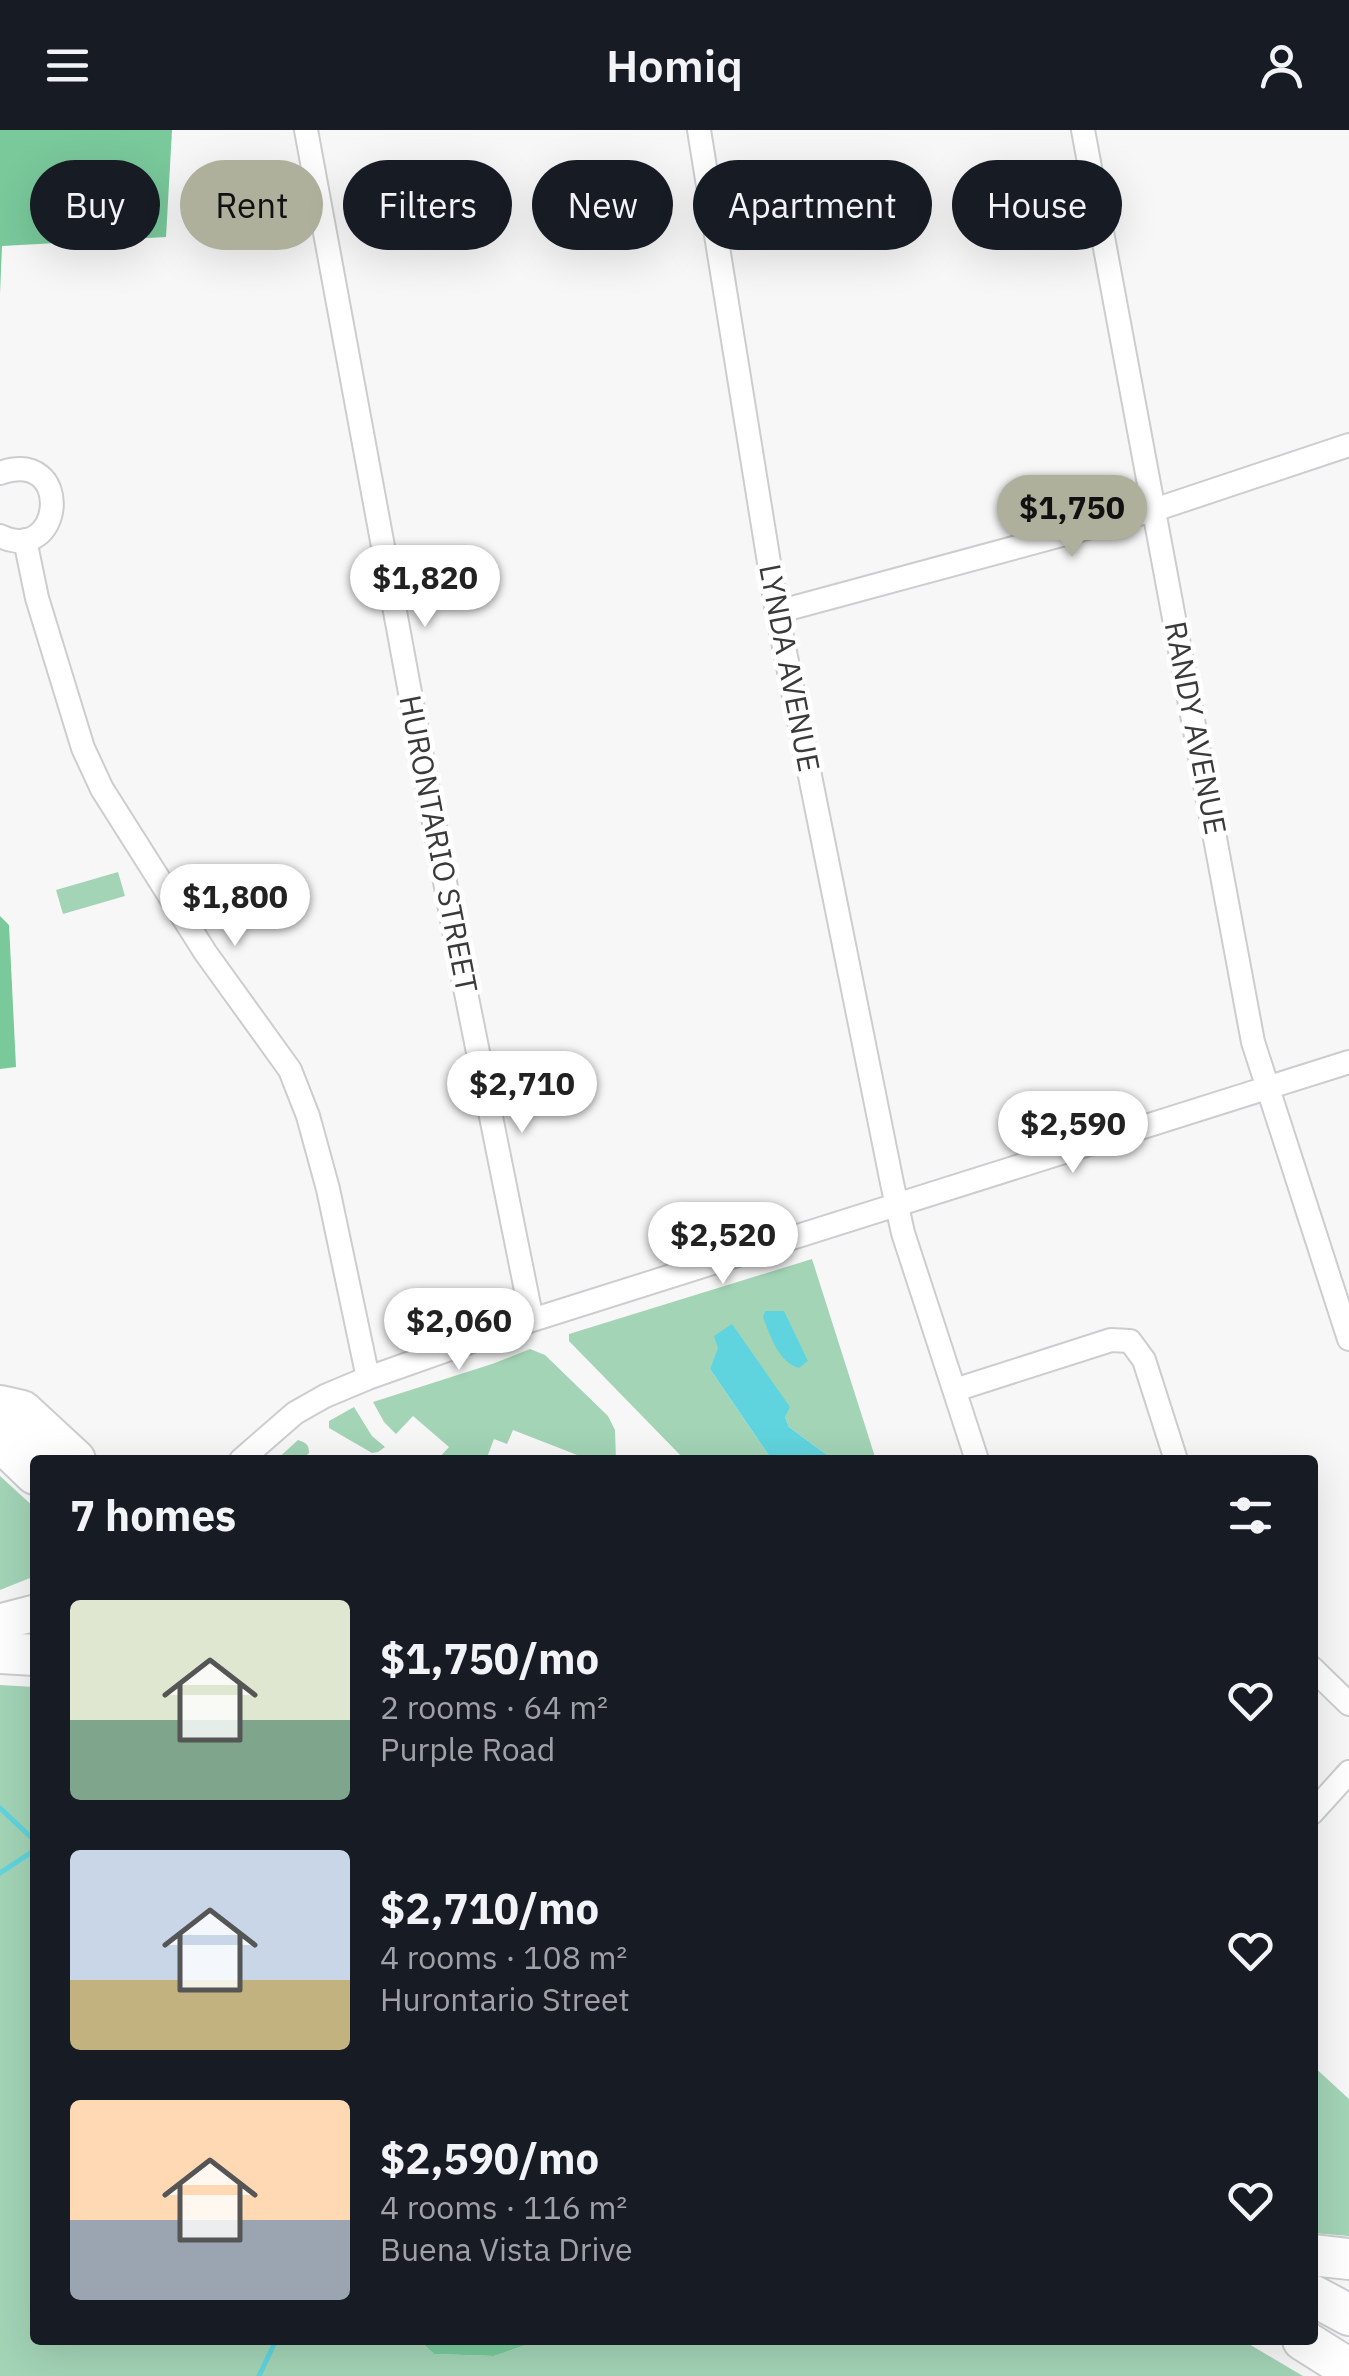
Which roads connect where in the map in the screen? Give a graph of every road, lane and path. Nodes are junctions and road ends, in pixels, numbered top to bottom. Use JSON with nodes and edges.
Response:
{"nodes":[{"id":1,"x":306,"y":130,"type":"edge"},
{"id":2,"x":699,"y":130,"type":"edge"},
{"id":3,"x":1083,"y":130,"type":"edge"},
{"id":4,"x":1349,"y":445,"type":"edge"},
{"id":5,"x":0,"y":472,"type":"edge"},
{"id":6,"x":1154,"y":510,"type":"junction"},
{"id":7,"x":0,"y":536,"type":"edge"},
{"id":8,"x":25,"y":540,"type":"junction"},
{"id":9,"x":777,"y":612,"type":"junction"},
{"id":10,"x":1349,"y":1062,"type":"edge"},
{"id":11,"x":1270,"y":1088,"type":"junction"},
{"id":12,"x":897,"y":1203,"type":"junction"},
{"id":13,"x":532,"y":1320,"type":"junction"},
{"id":14,"x":1349,"y":1339,"type":"edge"},
{"id":15,"x":368,"y":1378,"type":"junction"},
{"id":16,"x":954,"y":1390,"type":"junction"},
{"id":17,"x":0,"y":1406,"type":"edge"},
{"id":18,"x":0,"y":1440,"type":"edge"},
{"id":19,"x":70,"y":1455,"type":"edge"},
{"id":20,"x":248,"y":1455,"type":"edge"},
{"id":21,"x":975,"y":1455,"type":"edge"},
{"id":22,"x":1174,"y":1455,"type":"edge"},
{"id":23,"x":30,"y":1469,"type":"edge"},
{"id":24,"x":30,"y":1614,"type":"edge"},
{"id":25,"x":0,"y":1622,"type":"edge"},
{"id":26,"x":0,"y":1652,"type":"edge"},
{"id":27,"x":30,"y":1655,"type":"edge"},
{"id":28,"x":1318,"y":1674,"type":"edge"},
{"id":29,"x":1349,"y":1704,"type":"edge"},
{"id":30,"x":1349,"y":1772,"type":"edge"},
{"id":31,"x":1318,"y":1806,"type":"edge"},
{"id":32,"x":1318,"y":2256,"type":"edge"},
{"id":33,"x":1349,"y":2259,"type":"edge"},
{"id":34,"x":1318,"y":2298,"type":"edge"},
{"id":35,"x":1349,"y":2315,"type":"edge"},
{"id":36,"x":1310,"y":2345,"type":"edge"},
{"id":37,"x":1349,"y":2369,"type":"edge"}],
"edges":[{"from":1,"to":13,"type":"street","name":"HURONTARIO STREET"},
{"from":2,"to":9,"type":"street","name":"LYNDA AVENUE"},
{"from":3,"to":6,"type":"street","name":"RANDY AVENUE"},
{"from":4,"to":6,"type":"street"},
{"from":5,"to":8,"type":"street"},
{"from":6,"to":9,"type":"street"},
{"from":6,"to":11,"type":"street","name":"RANDY AVENUE"},
{"from":7,"to":8,"type":"street"},
{"from":8,"to":15,"type":"street"},
{"from":9,"to":12,"type":"street","name":"LYNDA AVENUE"},
{"from":10,"to":11,"type":"street"},
{"from":11,"to":12,"type":"street"},
{"from":11,"to":14,"type":"street","name":"RANDY AVENUE"},
{"from":12,"to":13,"type":"street"},
{"from":12,"to":16,"type":"street","name":"LYNDA AVENUE"},
{"from":13,"to":15,"type":"street"},
{"from":15,"to":20,"type":"street"},
{"from":16,"to":21,"type":"street","name":"LYNDA AVENUE"},
{"from":16,"to":22,"type":"street"},
{"from":17,"to":19,"type":"highway"},
{"from":18,"to":23,"type":"highway"},
{"from":24,"to":25,"type":"main road"},
{"from":26,"to":27,"type":"highway"},
{"from":28,"to":29,"type":"street"},
{"from":30,"to":31,"type":"street"},
{"from":32,"to":33,"type":"highway"},
{"from":34,"to":35,"type":"highway"},
{"from":36,"to":37,"type":"highway"}]}
